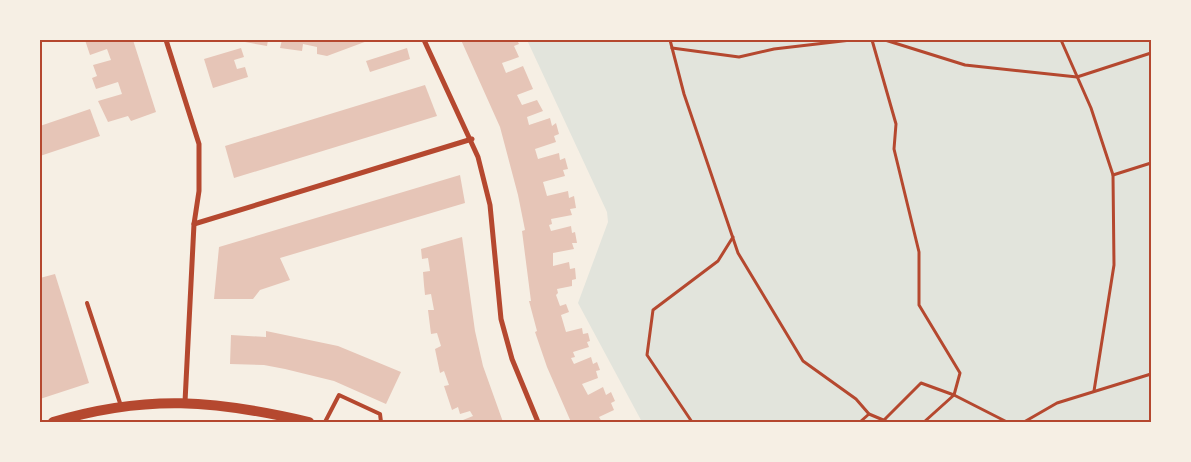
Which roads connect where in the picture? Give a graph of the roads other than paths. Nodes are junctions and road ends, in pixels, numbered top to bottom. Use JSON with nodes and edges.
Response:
{"nodes":[{"id":1,"x":166,"y":40,"type":"edge"},
{"id":2,"x":424,"y":40,"type":"edge"},
{"id":3,"x":472,"y":139,"type":"junction"},
{"id":4,"x":194,"y":224,"type":"junction"},
{"id":5,"x":87,"y":303,"type":"dead end"},
{"id":6,"x":185,"y":402,"type":"junction"},
{"id":7,"x":121,"y":406,"type":"junction"},
{"id":8,"x":53,"y":422,"type":"edge"},
{"id":9,"x":308,"y":422,"type":"edge"},
{"id":10,"x":325,"y":422,"type":"edge"},
{"id":11,"x":380,"y":422,"type":"edge"},
{"id":12,"x":538,"y":422,"type":"edge"}],
"edges":[{"from":1,"to":4,"type":"street"},
{"from":2,"to":3,"type":"street"},
{"from":3,"to":4,"type":"street"},
{"from":3,"to":12,"type":"street"},
{"from":4,"to":6,"type":"street"},
{"from":5,"to":7,"type":"lane"},
{"from":6,"to":7,"type":"main road"},
{"from":6,"to":9,"type":"main road"},
{"from":7,"to":8,"type":"main road"},
{"from":10,"to":11,"type":"lane"}]}
